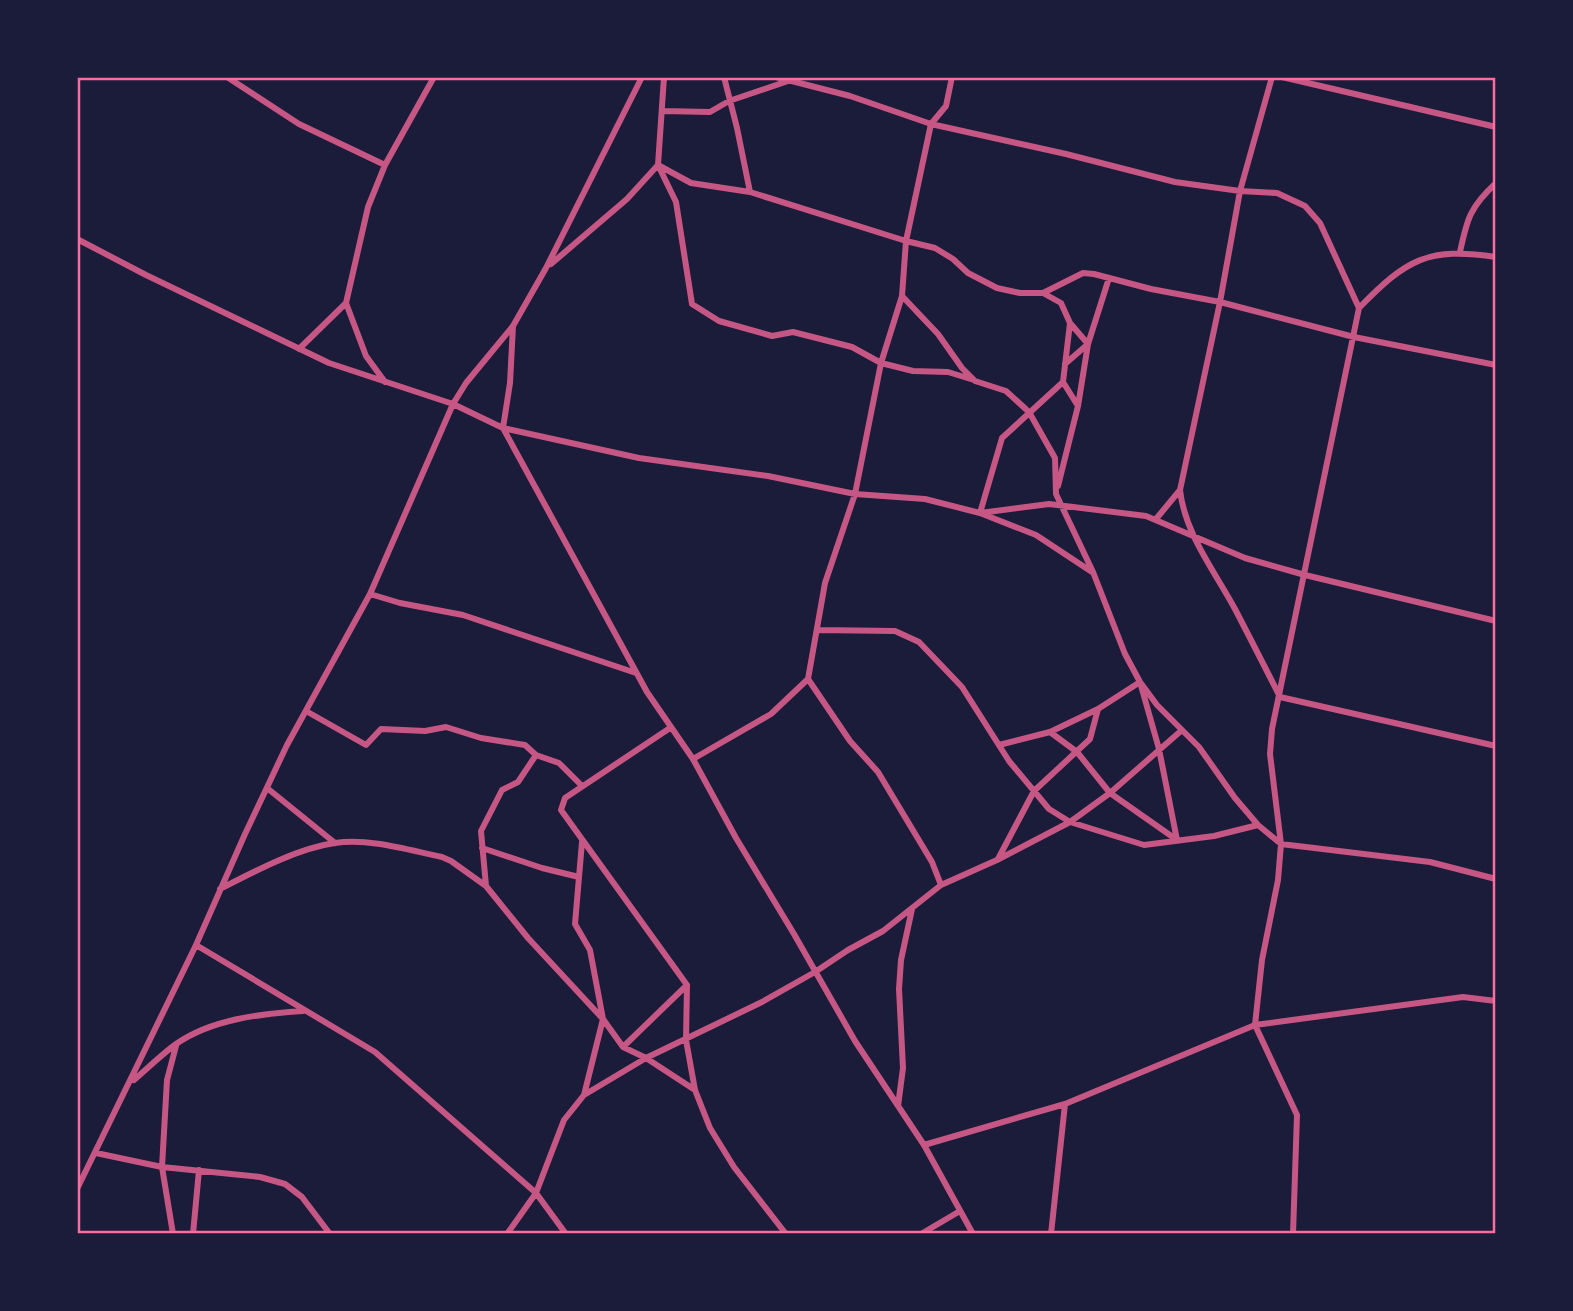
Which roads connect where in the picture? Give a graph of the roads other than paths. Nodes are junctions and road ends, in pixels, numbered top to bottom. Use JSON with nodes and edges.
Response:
{"nodes":[{"id":1,"x":227,"y":77,"type":"edge"},
{"id":2,"x":434,"y":77,"type":"edge"},
{"id":3,"x":642,"y":77,"type":"edge"},
{"id":4,"x":664,"y":77,"type":"edge"},
{"id":5,"x":724,"y":77,"type":"edge"},
{"id":6,"x":776,"y":77,"type":"edge"},
{"id":7,"x":952,"y":77,"type":"edge"},
{"id":8,"x":1272,"y":77,"type":"edge"},
{"id":9,"x":1282,"y":77,"type":"edge"},
{"id":10,"x":792,"y":80,"type":"junction"},
{"id":11,"x":729,"y":101,"type":"junction"},
{"id":12,"x":663,"y":111,"type":"junction"},
{"id":13,"x":932,"y":124,"type":"junction"},
{"id":14,"x":1496,"y":127,"type":"edge"},
{"id":15,"x":385,"y":164,"type":"junction"},
{"id":16,"x":658,"y":165,"type":"junction"},
{"id":17,"x":1496,"y":183,"type":"edge"},
{"id":18,"x":1240,"y":191,"type":"junction"},
{"id":19,"x":750,"y":192,"type":"junction"},
{"id":20,"x":77,"y":239,"type":"edge"},
{"id":21,"x":906,"y":241,"type":"junction"},
{"id":22,"x":1460,"y":252,"type":"junction"},
{"id":23,"x":1496,"y":257,"type":"edge"},
{"id":24,"x":547,"y":268,"type":"junction"},
{"id":25,"x":1109,"y":278,"type":"junction"},
{"id":26,"x":1043,"y":293,"type":"junction"},
{"id":27,"x":902,"y":296,"type":"junction"},
{"id":28,"x":1220,"y":302,"type":"junction"},
{"id":29,"x":346,"y":303,"type":"junction"},
{"id":30,"x":1359,"y":308,"type":"junction"},
{"id":31,"x":1070,"y":323,"type":"junction"},
{"id":32,"x":513,"y":326,"type":"junction"},
{"id":33,"x":1353,"y":337,"type":"junction"},
{"id":34,"x":1088,"y":344,"type":"junction"},
{"id":35,"x":299,"y":349,"type":"junction"},
{"id":36,"x":881,"y":363,"type":"junction"},
{"id":37,"x":1063,"y":365,"type":"junction"},
{"id":38,"x":1496,"y":365,"type":"edge"},
{"id":39,"x":975,"y":381,"type":"junction"},
{"id":40,"x":1062,"y":382,"type":"junction"},
{"id":41,"x":386,"y":383,"type":"junction"},
{"id":42,"x":453,"y":404,"type":"junction"},
{"id":43,"x":1078,"y":406,"type":"junction"},
{"id":44,"x":1029,"y":412,"type":"junction"},
{"id":45,"x":503,"y":428,"type":"junction"},
{"id":46,"x":1180,"y":490,"type":"junction"},
{"id":47,"x":855,"y":494,"type":"junction"},
{"id":48,"x":1056,"y":494,"type":"junction"},
{"id":49,"x":1062,"y":505,"type":"junction"},
{"id":50,"x":980,"y":513,"type":"junction"},
{"id":51,"x":1156,"y":519,"type":"junction"},
{"id":52,"x":1193,"y":537,"type":"junction"},
{"id":53,"x":1093,"y":572,"type":"junction"},
{"id":54,"x":1305,"y":575,"type":"junction"},
{"id":55,"x":370,"y":594,"type":"junction"},
{"id":56,"x":1496,"y":621,"type":"edge"},
{"id":57,"x":817,"y":629,"type":"junction"},
{"id":58,"x":636,"y":673,"type":"junction"},
{"id":59,"x":808,"y":679,"type":"junction"},
{"id":60,"x":1140,"y":682,"type":"junction"},
{"id":61,"x":1280,"y":696,"type":"junction"},
{"id":62,"x":1098,"y":709,"type":"junction"},
{"id":63,"x":306,"y":710,"type":"junction"},
{"id":64,"x":670,"y":728,"type":"junction"},
{"id":65,"x":1182,"y":730,"type":"junction"},
{"id":66,"x":1050,"y":732,"type":"junction"},
{"id":67,"x":999,"y":745,"type":"junction"},
{"id":68,"x":1496,"y":746,"type":"edge"},
{"id":69,"x":1158,"y":750,"type":"junction"},
{"id":70,"x":1077,"y":752,"type":"junction"},
{"id":71,"x":536,"y":755,"type":"junction"},
{"id":72,"x":693,"y":759,"type":"junction"},
{"id":73,"x":582,"y":786,"type":"junction"},
{"id":74,"x":267,"y":788,"type":"junction"},
{"id":75,"x":1034,"y":791,"type":"junction"},
{"id":76,"x":1110,"y":793,"type":"junction"},
{"id":77,"x":1070,"y":822,"type":"junction"},
{"id":78,"x":1258,"y":825,"type":"junction"},
{"id":79,"x":1177,"y":840,"type":"junction"},
{"id":80,"x":582,"y":842,"type":"junction"},
{"id":81,"x":335,"y":843,"type":"junction"},
{"id":82,"x":1281,"y":844,"type":"junction"},
{"id":83,"x":482,"y":848,"type":"junction"},
{"id":84,"x":997,"y":860,"type":"junction"},
{"id":85,"x":579,"y":877,"type":"junction"},
{"id":86,"x":1496,"y":879,"type":"edge"},
{"id":87,"x":941,"y":885,"type":"junction"},
{"id":88,"x":486,"y":886,"type":"junction"},
{"id":89,"x":220,"y":890,"type":"junction"},
{"id":90,"x":913,"y":907,"type":"junction"},
{"id":91,"x":196,"y":945,"type":"junction"},
{"id":92,"x":815,"y":972,"type":"junction"},
{"id":93,"x":687,"y":985,"type":"junction"},
{"id":94,"x":1496,"y":1001,"type":"edge"},
{"id":95,"x":303,"y":1011,"type":"junction"},
{"id":96,"x":603,"y":1019,"type":"junction"},
{"id":97,"x":1255,"y":1025,"type":"junction"},
{"id":98,"x":686,"y":1041,"type":"junction"},
{"id":99,"x":177,"y":1044,"type":"junction"},
{"id":100,"x":623,"y":1047,"type":"junction"},
{"id":101,"x":646,"y":1058,"type":"junction"},
{"id":102,"x":130,"y":1083,"type":"junction"},
{"id":103,"x":695,"y":1090,"type":"junction"},
{"id":104,"x":584,"y":1095,"type":"junction"},
{"id":105,"x":1065,"y":1104,"type":"junction"},
{"id":106,"x":898,"y":1106,"type":"junction"},
{"id":107,"x":924,"y":1145,"type":"junction"},
{"id":108,"x":96,"y":1153,"type":"junction"},
{"id":109,"x":162,"y":1167,"type":"junction"},
{"id":110,"x":199,"y":1170,"type":"junction"},
{"id":111,"x":77,"y":1189,"type":"edge"},
{"id":112,"x":536,"y":1193,"type":"junction"},
{"id":113,"x":960,"y":1211,"type":"junction"},
{"id":114,"x":173,"y":1234,"type":"edge"},
{"id":115,"x":193,"y":1234,"type":"edge"},
{"id":116,"x":330,"y":1234,"type":"edge"},
{"id":117,"x":507,"y":1234,"type":"edge"},
{"id":118,"x":566,"y":1234,"type":"edge"},
{"id":119,"x":786,"y":1234,"type":"edge"},
{"id":120,"x":921,"y":1234,"type":"edge"},
{"id":121,"x":973,"y":1234,"type":"edge"},
{"id":122,"x":1051,"y":1234,"type":"edge"},
{"id":123,"x":1293,"y":1234,"type":"edge"}],
"edges":[{"from":1,"to":15,"type":"street"},
{"from":2,"to":15,"type":"street"},
{"from":3,"to":24,"type":"street"},
{"from":4,"to":12,"type":"street"},
{"from":5,"to":11,"type":"street"},
{"from":6,"to":10,"type":"street"},
{"from":7,"to":13,"type":"street"},
{"from":8,"to":18,"type":"street"},
{"from":9,"to":14,"type":"street"},
{"from":10,"to":11,"type":"street"},
{"from":10,"to":13,"type":"street"},
{"from":11,"to":12,"type":"street"},
{"from":11,"to":19,"type":"street"},
{"from":12,"to":16,"type":"street"},
{"from":13,"to":18,"type":"street"},
{"from":13,"to":21,"type":"street"},
{"from":15,"to":29,"type":"street"},
{"from":16,"to":19,"type":"street"},
{"from":16,"to":24,"type":"street"},
{"from":16,"to":36,"type":"street"},
{"from":17,"to":22,"type":"street"},
{"from":18,"to":28,"type":"street"},
{"from":18,"to":30,"type":"street"},
{"from":19,"to":21,"type":"street"},
{"from":20,"to":35,"type":"street"},
{"from":21,"to":26,"type":"street"},
{"from":21,"to":27,"type":"street"},
{"from":22,"to":23,"type":"street"},
{"from":22,"to":30,"type":"street"},
{"from":24,"to":32,"type":"street"},
{"from":25,"to":26,"type":"street"},
{"from":25,"to":28,"type":"street"},
{"from":25,"to":34,"type":"street"},
{"from":26,"to":31,"type":"street"},
{"from":27,"to":36,"type":"street"},
{"from":27,"to":39,"type":"street"},
{"from":28,"to":33,"type":"street"},
{"from":28,"to":46,"type":"street"},
{"from":29,"to":35,"type":"street"},
{"from":29,"to":41,"type":"street"},
{"from":30,"to":33,"type":"street"},
{"from":31,"to":34,"type":"street"},
{"from":31,"to":37,"type":"street"},
{"from":32,"to":42,"type":"street"},
{"from":32,"to":45,"type":"street"},
{"from":33,"to":38,"type":"street"},
{"from":33,"to":54,"type":"street"},
{"from":34,"to":37,"type":"street"},
{"from":34,"to":43,"type":"street"},
{"from":35,"to":41,"type":"street"},
{"from":36,"to":39,"type":"street"},
{"from":36,"to":47,"type":"street"},
{"from":37,"to":40,"type":"street"},
{"from":39,"to":44,"type":"street"},
{"from":40,"to":43,"type":"street"},
{"from":40,"to":44,"type":"street"},
{"from":41,"to":42,"type":"street"},
{"from":42,"to":45,"type":"street"},
{"from":42,"to":55,"type":"street"},
{"from":43,"to":48,"type":"street"},
{"from":44,"to":48,"type":"street"},
{"from":44,"to":50,"type":"street"},
{"from":45,"to":47,"type":"street"},
{"from":45,"to":58,"type":"street"},
{"from":46,"to":51,"type":"street"},
{"from":46,"to":52,"type":"street"},
{"from":47,"to":50,"type":"street"},
{"from":47,"to":57,"type":"street"},
{"from":48,"to":49,"type":"street"},
{"from":49,"to":50,"type":"street"},
{"from":49,"to":51,"type":"street"},
{"from":49,"to":53,"type":"street"},
{"from":50,"to":53,"type":"street"},
{"from":51,"to":52,"type":"street"},
{"from":52,"to":54,"type":"street"},
{"from":52,"to":61,"type":"street"},
{"from":53,"to":60,"type":"street"},
{"from":54,"to":56,"type":"street"},
{"from":54,"to":61,"type":"street"},
{"from":55,"to":58,"type":"street"},
{"from":55,"to":63,"type":"street"},
{"from":57,"to":59,"type":"street"},
{"from":57,"to":67,"type":"street"},
{"from":58,"to":64,"type":"street"},
{"from":59,"to":72,"type":"street"},
{"from":59,"to":87,"type":"street"},
{"from":60,"to":62,"type":"street"},
{"from":60,"to":65,"type":"street"},
{"from":60,"to":69,"type":"street"},
{"from":61,"to":68,"type":"street"},
{"from":61,"to":82,"type":"street"},
{"from":62,"to":66,"type":"street"},
{"from":62,"to":70,"type":"street"},
{"from":63,"to":71,"type":"street"},
{"from":63,"to":74,"type":"street"},
{"from":64,"to":72,"type":"street"},
{"from":64,"to":73,"type":"street"},
{"from":65,"to":69,"type":"street"},
{"from":65,"to":78,"type":"street"},
{"from":66,"to":67,"type":"street"},
{"from":66,"to":70,"type":"street"},
{"from":67,"to":75,"type":"street"},
{"from":69,"to":76,"type":"street"},
{"from":69,"to":79,"type":"street"},
{"from":70,"to":75,"type":"street"},
{"from":70,"to":76,"type":"street"},
{"from":71,"to":73,"type":"street"},
{"from":71,"to":83,"type":"street"},
{"from":72,"to":92,"type":"street"},
{"from":73,"to":80,"type":"street"},
{"from":74,"to":81,"type":"street"},
{"from":74,"to":89,"type":"street"},
{"from":75,"to":77,"type":"street"},
{"from":75,"to":84,"type":"street"},
{"from":76,"to":77,"type":"street"},
{"from":76,"to":79,"type":"street"},
{"from":77,"to":79,"type":"street"},
{"from":77,"to":84,"type":"street"},
{"from":78,"to":79,"type":"street"},
{"from":78,"to":82,"type":"street"},
{"from":80,"to":85,"type":"street"},
{"from":80,"to":93,"type":"street"},
{"from":81,"to":88,"type":"street"},
{"from":81,"to":89,"type":"street"},
{"from":82,"to":86,"type":"street"},
{"from":82,"to":97,"type":"street"},
{"from":83,"to":85,"type":"street"},
{"from":83,"to":88,"type":"street"},
{"from":84,"to":87,"type":"street"},
{"from":85,"to":96,"type":"street"},
{"from":87,"to":90,"type":"street"},
{"from":88,"to":96,"type":"street"},
{"from":89,"to":91,"type":"street"},
{"from":90,"to":92,"type":"street"},
{"from":90,"to":106,"type":"street"},
{"from":91,"to":95,"type":"street"},
{"from":91,"to":102,"type":"street"},
{"from":92,"to":98,"type":"street"},
{"from":92,"to":106,"type":"street"},
{"from":93,"to":98,"type":"street"},
{"from":93,"to":100,"type":"street"},
{"from":94,"to":97,"type":"street"},
{"from":95,"to":99,"type":"street"},
{"from":95,"to":112,"type":"street"},
{"from":96,"to":100,"type":"street"},
{"from":96,"to":104,"type":"street"},
{"from":97,"to":105,"type":"street"},
{"from":97,"to":123,"type":"street"},
{"from":98,"to":101,"type":"street"},
{"from":98,"to":103,"type":"street"},
{"from":99,"to":102,"type":"street"},
{"from":99,"to":109,"type":"street"},
{"from":100,"to":101,"type":"street"},
{"from":101,"to":103,"type":"street"},
{"from":101,"to":104,"type":"street"},
{"from":102,"to":108,"type":"street"},
{"from":103,"to":119,"type":"street"},
{"from":104,"to":112,"type":"street"},
{"from":105,"to":107,"type":"street"},
{"from":105,"to":122,"type":"street"},
{"from":106,"to":107,"type":"street"},
{"from":107,"to":113,"type":"street"},
{"from":108,"to":109,"type":"street"},
{"from":108,"to":111,"type":"street"},
{"from":109,"to":110,"type":"street"},
{"from":109,"to":114,"type":"street"},
{"from":110,"to":115,"type":"street"},
{"from":110,"to":116,"type":"street"},
{"from":112,"to":117,"type":"street"},
{"from":112,"to":118,"type":"street"},
{"from":113,"to":120,"type":"street"},
{"from":113,"to":121,"type":"street"}]}
